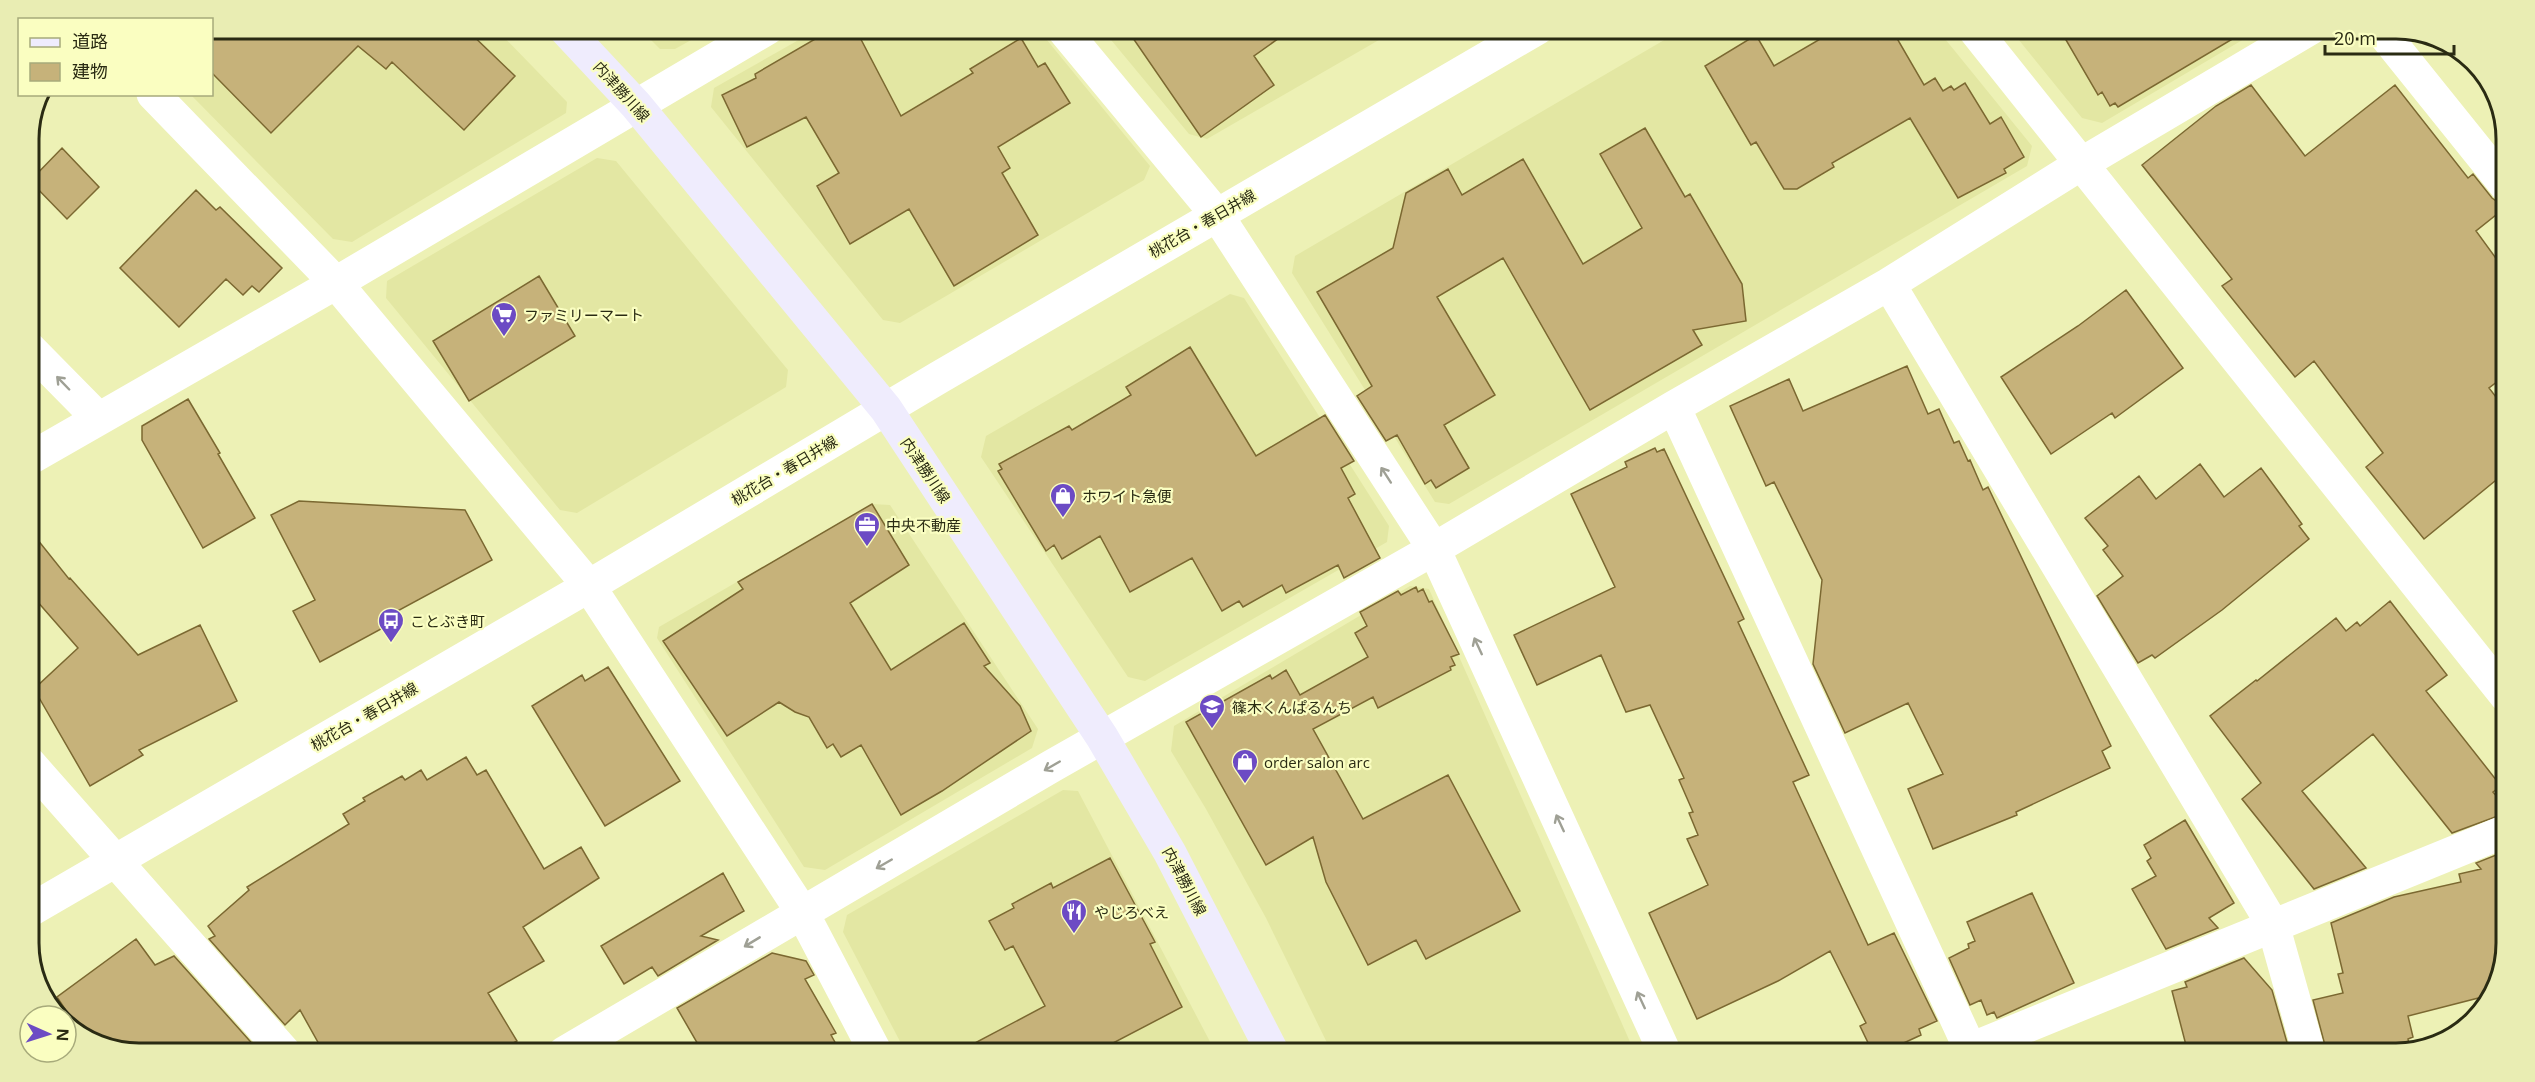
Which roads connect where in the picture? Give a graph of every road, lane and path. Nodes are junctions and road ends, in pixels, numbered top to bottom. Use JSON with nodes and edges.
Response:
{"nodes":[{"id":1,"x":574,"y":39,"type":"edge"},
{"id":2,"x":749,"y":39,"type":"edge"},
{"id":3,"x":1071,"y":39,"type":"edge"},
{"id":4,"x":1519,"y":39,"type":"edge"},
{"id":5,"x":1982,"y":39,"type":"edge"},
{"id":6,"x":2292,"y":39,"type":"edge"},
{"id":7,"x":2388,"y":39,"type":"edge"},
{"id":8,"x":155,"y":96,"type":"edge"},
{"id":9,"x":636,"y":105,"type":"junction"},
{"id":10,"x":2081,"y":164,"type":"junction"},
{"id":11,"x":2496,"y":174,"type":"edge"},
{"id":12,"x":1216,"y":215,"type":"junction"},
{"id":13,"x":336,"y":283,"type":"junction"},
{"id":14,"x":1889,"y":284,"type":"junction"},
{"id":15,"x":39,"y":358,"type":"edge"},
{"id":16,"x":1674,"y":407,"type":"junction"},
{"id":17,"x":886,"y":409,"type":"junction"},
{"id":18,"x":98,"y":418,"type":"junction"},
{"id":19,"x":39,"y":453,"type":"edge"},
{"id":20,"x":1434,"y":549,"type":"junction"},
{"id":21,"x":589,"y":586,"type":"junction"},
{"id":22,"x":2496,"y":683,"type":"edge"},
{"id":23,"x":1102,"y":737,"type":"junction"},
{"id":24,"x":39,"y":774,"type":"edge"},
{"id":25,"x":2496,"y":835,"type":"edge"},
{"id":26,"x":115,"y":859,"type":"junction"},
{"id":27,"x":39,"y":905,"type":"edge"},
{"id":28,"x":802,"y":912,"type":"junction"},
{"id":29,"x":2273,"y":925,"type":"junction"},
{"id":30,"x":276,"y":1043,"type":"edge"},
{"id":31,"x":581,"y":1043,"type":"edge"},
{"id":32,"x":871,"y":1043,"type":"edge"},
{"id":33,"x":1268,"y":1043,"type":"edge"},
{"id":34,"x":1660,"y":1043,"type":"edge"},
{"id":35,"x":1964,"y":1043,"type":"edge"},
{"id":36,"x":1990,"y":1043,"type":"edge"},
{"id":37,"x":2306,"y":1043,"type":"edge"}],
"edges":[{"from":1,"to":9,"type":"main road","name":"内津勝川線"},
{"from":2,"to":9,"type":"street"},
{"from":3,"to":12,"type":"street"},
{"from":4,"to":12,"type":"street","name":"桃花台・春日井線"},
{"from":5,"to":10,"type":"street"},
{"from":6,"to":10,"type":"street"},
{"from":7,"to":11,"type":"street"},
{"from":8,"to":13,"type":"street"},
{"from":9,"to":13,"type":"street"},
{"from":9,"to":17,"type":"main road","name":"内津勝川線"},
{"from":10,"to":14,"type":"street"},
{"from":10,"to":22,"type":"street"},
{"from":12,"to":17,"type":"street","name":"桃花台・春日井線"},
{"from":20,"to":12,"type":"street","one_way":true},
{"from":13,"to":18,"type":"street"},
{"from":13,"to":21,"type":"street"},
{"from":14,"to":16,"type":"street"},
{"from":14,"to":29,"type":"street"},
{"from":18,"to":15,"type":"street","one_way":true},
{"from":16,"to":20,"type":"street"},
{"from":16,"to":35,"type":"street"},
{"from":17,"to":21,"type":"street","name":"桃花台・春日井線"},
{"from":17,"to":23,"type":"main road","name":"内津勝川線"},
{"from":18,"to":19,"type":"street"},
{"from":20,"to":23,"type":"street"},
{"from":34,"to":20,"type":"street","one_way":true},
{"from":21,"to":26,"type":"street","name":"桃花台・春日井線"},
{"from":21,"to":28,"type":"street"},
{"from":23,"to":28,"type":"street","one_way":true},
{"from":23,"to":33,"type":"main road","name":"内津勝川線"},
{"from":24,"to":26,"type":"street"},
{"from":25,"to":29,"type":"street"},
{"from":26,"to":27,"type":"street","name":"桃花台・春日井線"},
{"from":26,"to":30,"type":"street"},
{"from":28,"to":31,"type":"street","one_way":true},
{"from":28,"to":32,"type":"street"},
{"from":29,"to":36,"type":"street"},
{"from":29,"to":37,"type":"street"}]}
